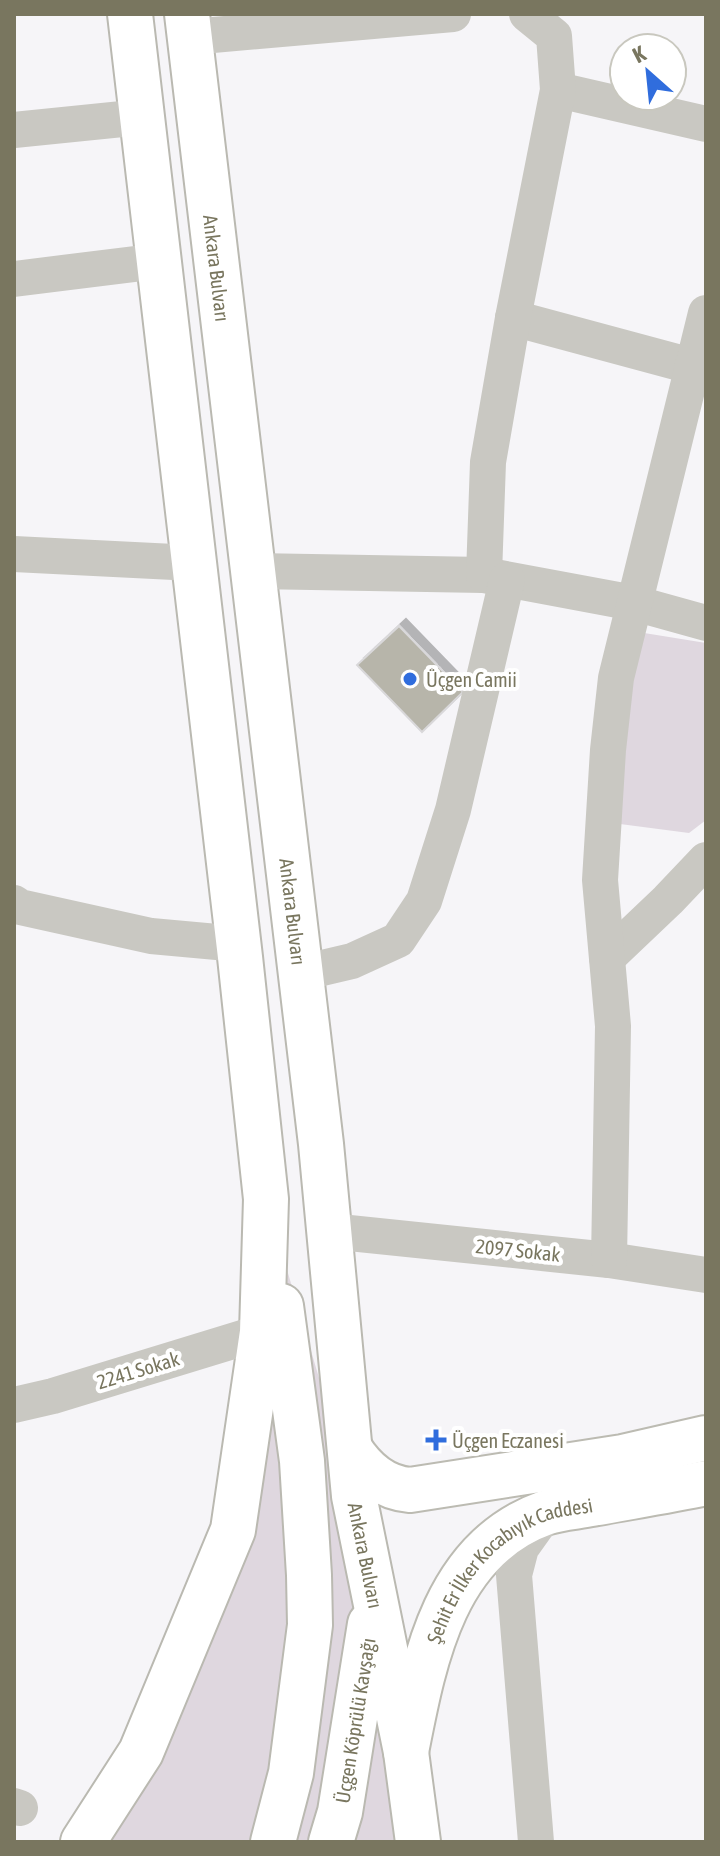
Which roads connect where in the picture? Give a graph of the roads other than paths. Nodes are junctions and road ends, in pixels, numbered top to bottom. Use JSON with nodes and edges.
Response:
{"nodes":[{"id":1,"x":130,"y":14,"type":"edge"},
{"id":2,"x":453,"y":14,"type":"edge"},
{"id":3,"x":527,"y":14,"type":"edge"},
{"id":4,"x":188,"y":26,"type":"edge"},
{"id":5,"x":558,"y":90,"type":"junction"},
{"id":6,"x":142,"y":117,"type":"junction"},
{"id":7,"x":706,"y":124,"type":"edge"},
{"id":8,"x":14,"y":130,"type":"edge"},
{"id":9,"x":159,"y":261,"type":"junction"},
{"id":10,"x":14,"y":279,"type":"edge"},
{"id":11,"x":706,"y":313,"type":"edge"},
{"id":12,"x":513,"y":318,"type":"junction"},
{"id":13,"x":699,"y":368,"type":"edge"},
{"id":14,"x":14,"y":554,"type":"edge"},
{"id":15,"x":194,"y":563,"type":"junction"},
{"id":16,"x":253,"y":571,"type":"junction"},
{"id":17,"x":496,"y":578,"type":"junction"},
{"id":18,"x":634,"y":603,"type":"junction"},
{"id":19,"x":706,"y":623,"type":"edge"},
{"id":20,"x":706,"y":860,"type":"edge"},
{"id":21,"x":16,"y":915,"type":"edge"},
{"id":22,"x":239,"y":944,"type":"junction"},
{"id":23,"x":607,"y":958,"type":"junction"},
{"id":24,"x":301,"y":973,"type":"junction"},
{"id":25,"x":266,"y":1199,"type":"junction"},
{"id":26,"x":330,"y":1231,"type":"junction"},
{"id":27,"x":609,"y":1260,"type":"junction"},
{"id":28,"x":706,"y":1275,"type":"edge"},
{"id":29,"x":262,"y":1332,"type":"junction"},
{"id":30,"x":14,"y":1405,"type":"edge"},
{"id":31,"x":706,"y":1438,"type":"edge"},
{"id":32,"x":350,"y":1449,"type":"junction"},
{"id":33,"x":706,"y":1483,"type":"edge"},
{"id":34,"x":546,"y":1513,"type":"junction"},
{"id":35,"x":375,"y":1598,"type":"junction"},
{"id":36,"x":406,"y":1752,"type":"junction"},
{"id":37,"x":415,"y":1825,"type":"edge"},
{"id":38,"x":83,"y":1842,"type":"edge"},
{"id":39,"x":273,"y":1842,"type":"edge"},
{"id":40,"x":331,"y":1842,"type":"edge"},
{"id":41,"x":536,"y":1842,"type":"edge"}],
"edges":[{"from":1,"to":6,"type":"main road"},
{"from":2,"to":4,"type":"street"},
{"from":3,"to":5,"type":"street"},
{"from":4,"to":16,"type":"main road","name":"Ankara Bulvarı"},
{"from":5,"to":7,"type":"street"},
{"from":5,"to":12,"type":"street"},
{"from":6,"to":8,"type":"street"},
{"from":6,"to":9,"type":"main road"},
{"from":9,"to":10,"type":"street"},
{"from":9,"to":15,"type":"main road"},
{"from":11,"to":13,"type":"street"},
{"from":12,"to":13,"type":"street"},
{"from":12,"to":17,"type":"street"},
{"from":13,"to":18,"type":"street"},
{"from":14,"to":15,"type":"street"},
{"from":15,"to":22,"type":"main road"},
{"from":16,"to":17,"type":"street"},
{"from":16,"to":24,"type":"main road","name":"Ankara Bulvarı"},
{"from":17,"to":18,"type":"street"},
{"from":17,"to":24,"type":"street"},
{"from":18,"to":19,"type":"street"},
{"from":18,"to":23,"type":"street"},
{"from":20,"to":23,"type":"street"},
{"from":21,"to":22,"type":"street"},
{"from":22,"to":25,"type":"main road"},
{"from":23,"to":27,"type":"street"},
{"from":24,"to":26,"type":"main road","name":"Ankara Bulvarı"},
{"from":25,"to":29,"type":"main road"},
{"from":25,"to":39,"type":"main road"},
{"from":26,"to":27,"type":"street","name":"2097 Sokak"},
{"from":26,"to":32,"type":"main road","name":"Ankara Bulvarı"},
{"from":27,"to":28,"type":"street","name":"2097 Sokak"},
{"from":29,"to":30,"type":"street","name":"2241 Sokak"},
{"from":29,"to":38,"type":"main road"},
{"from":31,"to":32,"type":"main road"},
{"from":32,"to":35,"type":"main road","name":"Ankara Bulvarı"},
{"from":33,"to":34,"type":"main road","name":"Şehit Er İlker Kocabıyık Caddesi"},
{"from":34,"to":36,"type":"main road","name":"Şehit Er İlker Kocabıyık Caddesi"},
{"from":34,"to":41,"type":"street"},
{"from":35,"to":36,"type":"main road","name":"Ankara Bulvarı"},
{"from":35,"to":40,"type":"main road","name":"Üçgen Köprülü Kavşağı"},
{"from":36,"to":37,"type":"main road","name":"Ankara Bulvarı"}]}
